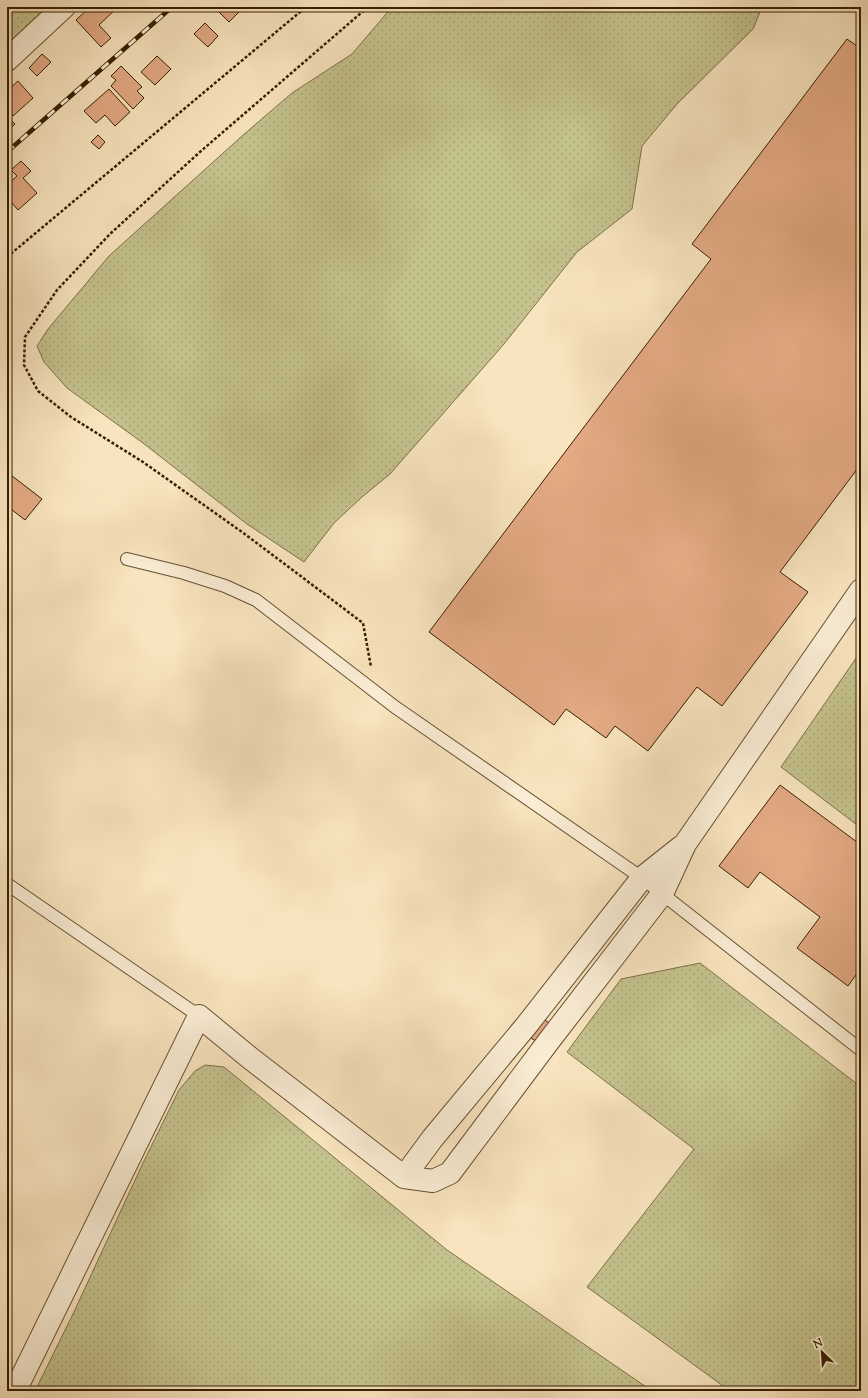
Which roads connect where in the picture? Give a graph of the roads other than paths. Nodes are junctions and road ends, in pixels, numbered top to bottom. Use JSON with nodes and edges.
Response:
{"nodes":[{"id":1,"x":64,"y":7,"type":"edge"},
{"id":2,"x":7,"y":60,"type":"edge"},
{"id":3,"x":127,"y":559,"type":"dead end"},
{"id":4,"x":861,"y":590,"type":"edge"},
{"id":5,"x":686,"y":844,"type":"junction"},
{"id":6,"x":642,"y":878,"type":"junction"},
{"id":7,"x":7,"y":884,"type":"edge"},
{"id":8,"x":662,"y":894,"type":"junction"},
{"id":9,"x":199,"y":1016,"type":"junction"},
{"id":10,"x":861,"y":1050,"type":"edge"},
{"id":11,"x":404,"y":1176,"type":"junction"},
{"id":12,"x":15,"y":1391,"type":"edge"}],
"edges":[{"from":1,"to":2,"type":"street"},
{"from":3,"to":6,"type":"lane"},
{"from":4,"to":5,"type":"street"},
{"from":5,"to":6,"type":"street"},
{"from":5,"to":8,"type":"street"},
{"from":6,"to":8,"type":"lane"},
{"from":6,"to":11,"type":"street"},
{"from":7,"to":9,"type":"lane"},
{"from":8,"to":10,"type":"lane"},
{"from":8,"to":11,"type":"street"},
{"from":9,"to":11,"type":"street"},
{"from":9,"to":12,"type":"street"}]}
